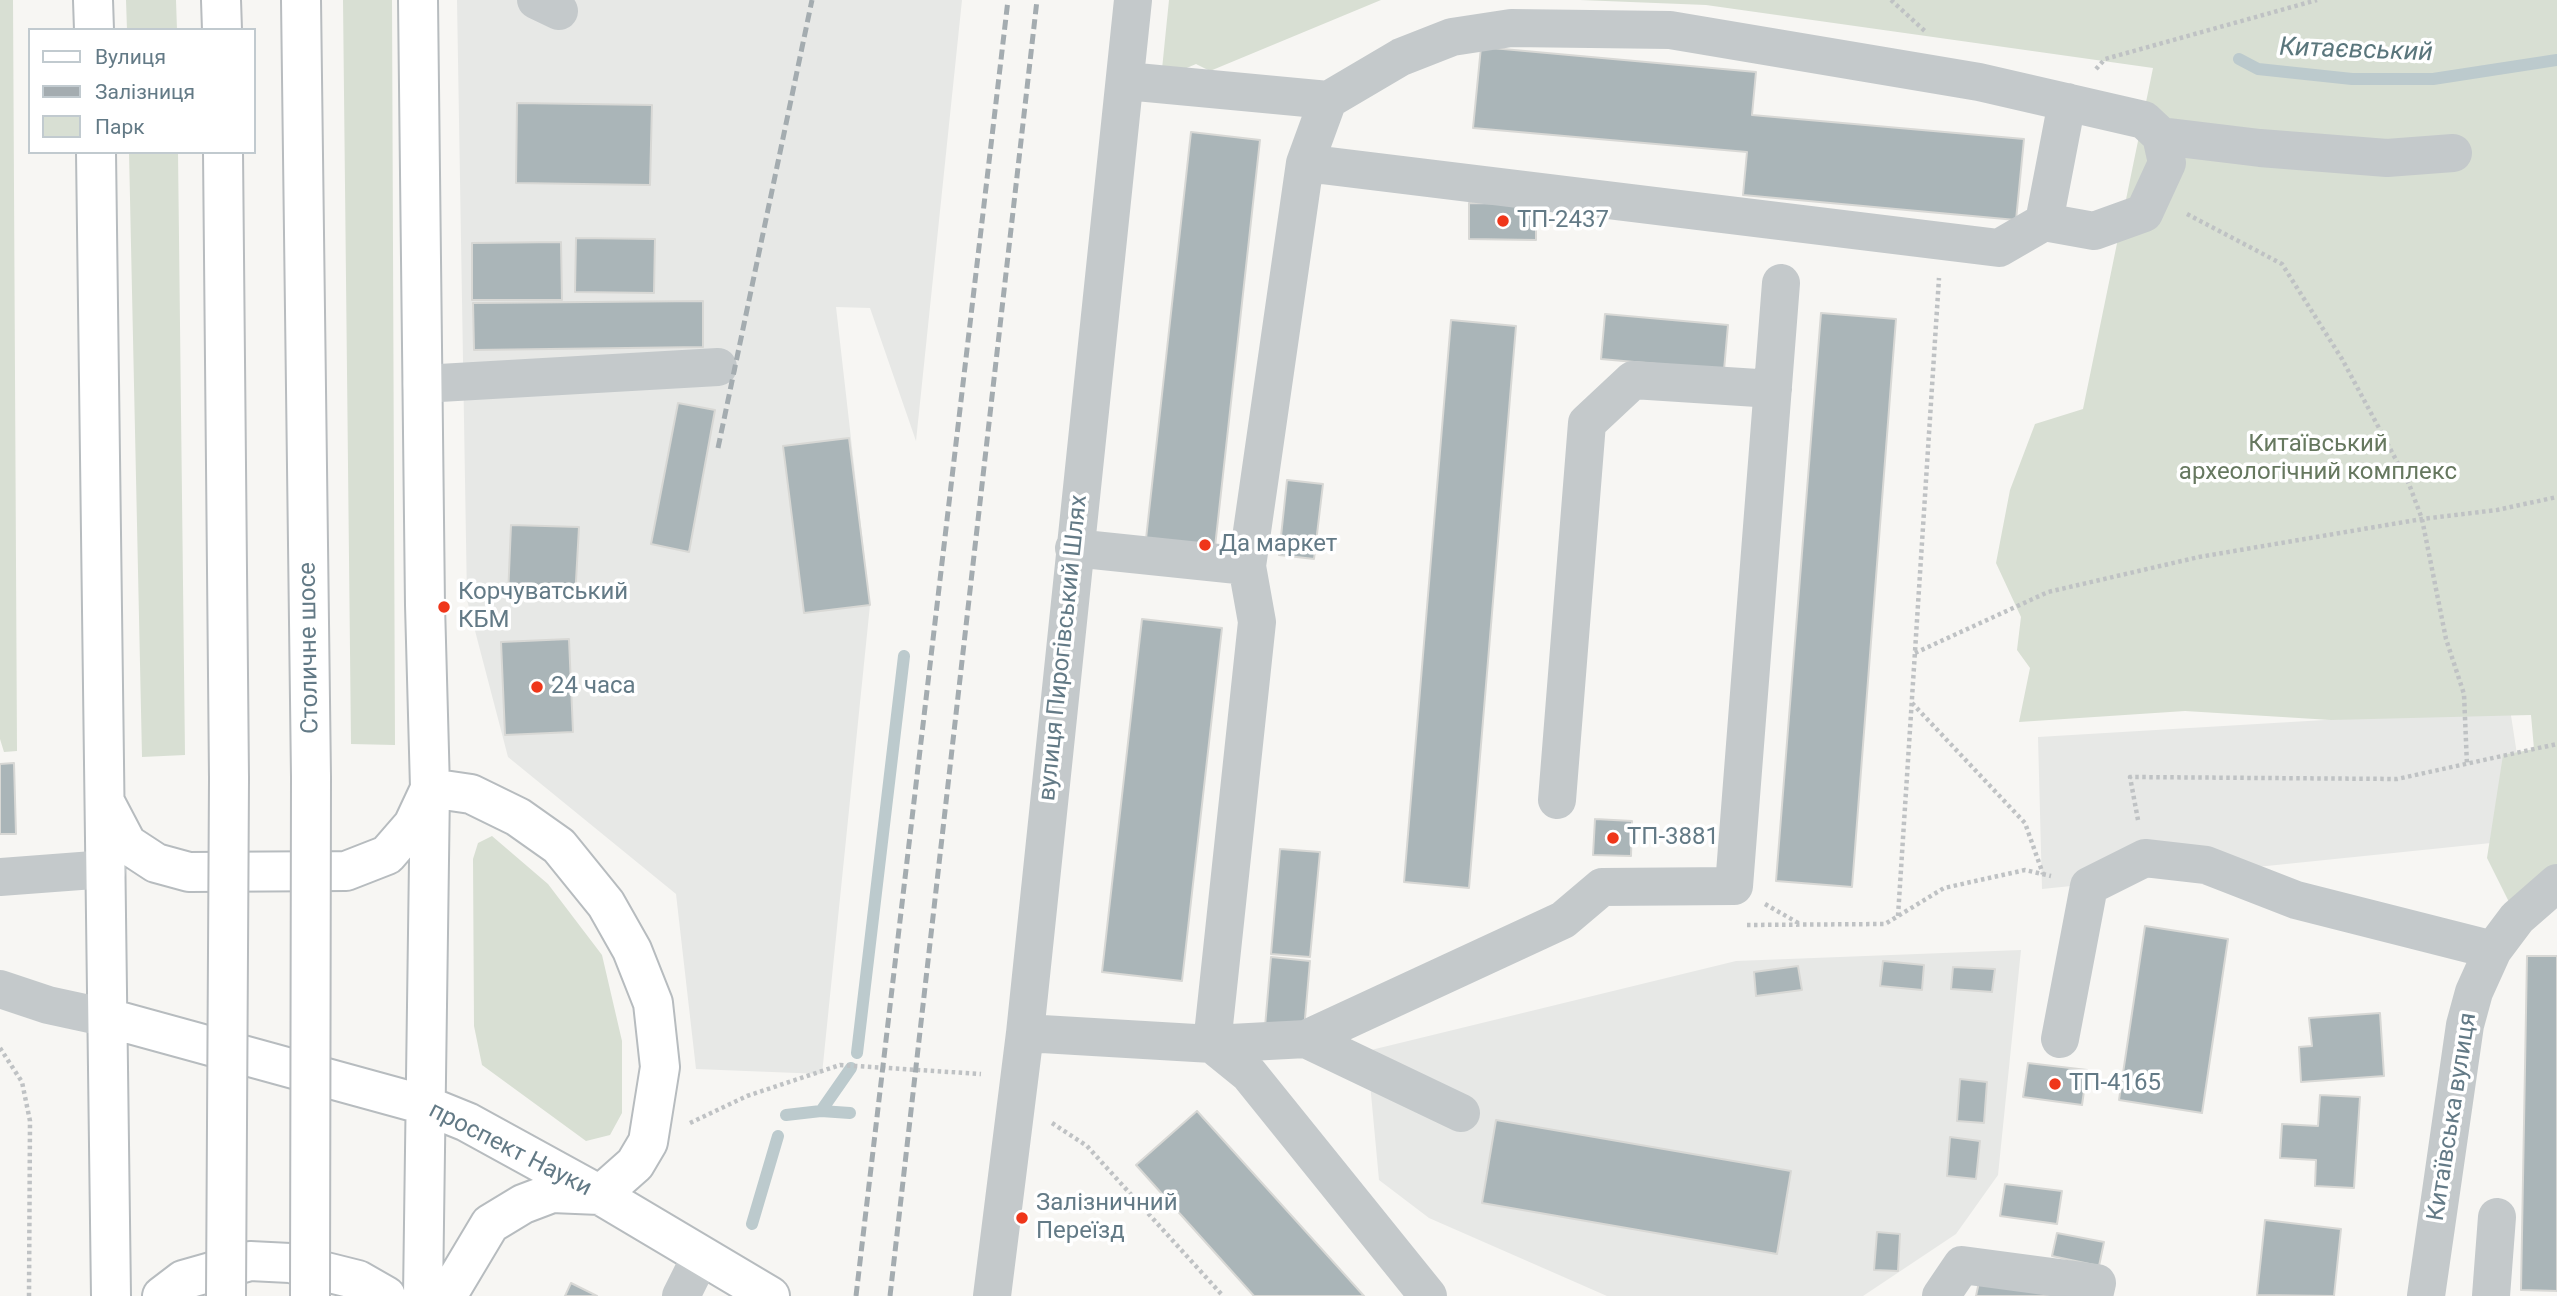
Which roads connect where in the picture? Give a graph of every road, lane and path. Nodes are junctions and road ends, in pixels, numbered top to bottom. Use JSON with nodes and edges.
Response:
{"nodes":[{"id":1,"x":93,"y":0,"type":"edge"},
{"id":2,"x":221,"y":0,"type":"edge"},
{"id":3,"x":301,"y":0,"type":"edge"},
{"id":4,"x":418,"y":0,"type":"edge"},
{"id":5,"x":1133,"y":0,"type":"edge"},
{"id":6,"x":2317,"y":0,"type":"edge"},
{"id":7,"x":94,"y":28,"type":"edge"},
{"id":8,"x":222,"y":28,"type":"edge"},
{"id":9,"x":1126,"y":81,"type":"junction"},
{"id":10,"x":1328,"y":100,"type":"junction"},
{"id":11,"x":2067,"y":102,"type":"junction"},
{"id":12,"x":2161,"y":135,"type":"junction"},
{"id":13,"x":2453,"y":153,"type":"dead end"},
{"id":14,"x":96,"y":154,"type":"edge"},
{"id":15,"x":223,"y":154,"type":"edge"},
{"id":16,"x":1306,"y":163,"type":"junction"},
{"id":17,"x":2152,"y":196,"type":"junction"},
{"id":18,"x":2044,"y":222,"type":"junction"},
{"id":19,"x":1941,"y":242,"type":"junction"},
{"id":20,"x":1781,"y":283,"type":"dead end"},
{"id":21,"x":718,"y":367,"type":"dead end"},
{"id":22,"x":422,"y":384,"type":"junction"},
{"id":23,"x":1773,"y":389,"type":"junction"},
{"id":24,"x":2557,"y":497,"type":"edge"},
{"id":25,"x":2422,"y":519,"type":"junction"},
{"id":26,"x":1074,"y":548,"type":"junction"},
{"id":27,"x":1247,"y":566,"type":"junction"},
{"id":28,"x":1915,"y":653,"type":"junction"},
{"id":29,"x":1912,"y":703,"type":"junction"},
{"id":30,"x":2557,"y":744,"type":"edge"},
{"id":31,"x":2466,"y":765,"type":"junction"},
{"id":32,"x":430,"y":788,"type":"junction"},
{"id":33,"x":1557,"y":800,"type":"dead end"},
{"id":34,"x":106,"y":804,"type":"junction"},
{"id":35,"x":2145,"y":858,"type":"junction"},
{"id":36,"x":107,"y":869,"type":"junction"},
{"id":37,"x":2043,"y":874,"type":"junction"},
{"id":38,"x":0,"y":877,"type":"edge"},
{"id":39,"x":2557,"y":883,"type":"edge"},
{"id":40,"x":2088,"y":886,"type":"junction"},
{"id":41,"x":1898,"y":916,"type":"junction"},
{"id":42,"x":1740,"y":925,"type":"dead end"},
{"id":43,"x":2493,"y":950,"type":"junction"},
{"id":44,"x":0,"y":989,"type":"edge"},
{"id":45,"x":108,"y":1018,"type":"junction"},
{"id":46,"x":1025,"y":1032,"type":"junction"},
{"id":47,"x":1306,"y":1039,"type":"junction"},
{"id":48,"x":2060,"y":1039,"type":"dead end"},
{"id":49,"x":1212,"y":1044,"type":"junction"},
{"id":50,"x":0,"y":1048,"type":"edge"},
{"id":51,"x":1018,"y":1088,"type":"junction"},
{"id":52,"x":425,"y":1105,"type":"junction"},
{"id":53,"x":1461,"y":1113,"type":"dead end"},
{"id":54,"x":648,"y":1142,"type":"junction"},
{"id":55,"x":600,"y":1195,"type":"junction"},
{"id":56,"x":2497,"y":1217,"type":"dead end"},
{"id":57,"x":701,"y":1256,"type":"junction"},
{"id":58,"x":29,"y":1296,"type":"edge"},
{"id":59,"x":111,"y":1296,"type":"edge"},
{"id":60,"x":162,"y":1296,"type":"edge"},
{"id":61,"x":226,"y":1296,"type":"edge"},
{"id":62,"x":310,"y":1296,"type":"edge"},
{"id":63,"x":386,"y":1296,"type":"edge"},
{"id":64,"x":422,"y":1296,"type":"edge"},
{"id":65,"x":447,"y":1296,"type":"edge"},
{"id":66,"x":681,"y":1296,"type":"edge"},
{"id":67,"x":771,"y":1296,"type":"edge"},
{"id":68,"x":992,"y":1296,"type":"edge"},
{"id":69,"x":1223,"y":1296,"type":"edge"},
{"id":70,"x":1428,"y":1296,"type":"edge"},
{"id":71,"x":1941,"y":1296,"type":"edge"},
{"id":72,"x":2094,"y":1296,"type":"edge"},
{"id":73,"x":2426,"y":1296,"type":"edge"},
{"id":74,"x":2491,"y":1296,"type":"edge"}],
"edges":[{"from":1,"to":7,"type":"main road"},
{"from":2,"to":8,"type":"main road"},
{"from":3,"to":62,"type":"main road","name":"Столичне шосе","bridge":true},
{"from":4,"to":22,"type":"main road"},
{"from":5,"to":9,"type":"street","name":"вулиця Пирогівський Шлях"},
{"from":6,"to":11,"type":"path"},
{"from":9,"to":10,"type":"street"},
{"from":9,"to":26,"type":"street","name":"вулиця Пирогівський Шлях"},
{"from":10,"to":11,"type":"street"},
{"from":10,"to":16,"type":"street"},
{"from":11,"to":12,"type":"street"},
{"from":11,"to":18,"type":"street"},
{"from":12,"to":13,"type":"street"},
{"from":12,"to":17,"type":"street"},
{"from":14,"to":34,"type":"main road"},
{"from":15,"to":61,"type":"main road","bridge":true},
{"from":16,"to":19,"type":"street"},
{"from":16,"to":27,"type":"street"},
{"from":17,"to":18,"type":"street"},
{"from":17,"to":25,"type":"path"},
{"from":18,"to":19,"type":"street"},
{"from":19,"to":28,"type":"path"},
{"from":20,"to":23,"type":"street"},
{"from":21,"to":22,"type":"street"},
{"from":22,"to":32,"type":"main road"},
{"from":23,"to":33,"type":"street"},
{"from":23,"to":47,"type":"street"},
{"from":24,"to":25,"type":"path"},
{"from":25,"to":28,"type":"path"},
{"from":25,"to":31,"type":"path"},
{"from":26,"to":27,"type":"street"},
{"from":26,"to":46,"type":"street","name":"вулиця Пирогівський Шлях"},
{"from":27,"to":49,"type":"street"},
{"from":28,"to":29,"type":"path"},
{"from":29,"to":37,"type":"path"},
{"from":29,"to":41,"type":"path"},
{"from":30,"to":31,"type":"path"},
{"from":31,"to":35,"type":"path"},
{"from":32,"to":34,"type":"main road"},
{"from":32,"to":52,"type":"main road"},
{"from":32,"to":54,"type":"main road"},
{"from":34,"to":36,"type":"main road"},
{"from":35,"to":40,"type":"street"},
{"from":35,"to":43,"type":"street"},
{"from":36,"to":38,"type":"street"},
{"from":36,"to":45,"type":"main road"},
{"from":37,"to":40,"type":"path"},
{"from":37,"to":41,"type":"path"},
{"from":39,"to":43,"type":"street","name":"Китаївська вулиця"},
{"from":40,"to":48,"type":"street"},
{"from":41,"to":42,"type":"path"},
{"from":43,"to":73,"type":"street","name":"Китаївська вулиця"},
{"from":44,"to":45,"type":"street"},
{"from":45,"to":52,"type":"main road","name":"проспект Науки"},
{"from":45,"to":59,"type":"main road"},
{"from":46,"to":49,"type":"street"},
{"from":46,"to":51,"type":"street","name":"вулиця Пирогівський Шлях"},
{"from":47,"to":49,"type":"street"},
{"from":47,"to":53,"type":"street"},
{"from":49,"to":70,"type":"street"},
{"from":50,"to":58,"type":"path"},
{"from":51,"to":54,"type":"path"},
{"from":51,"to":68,"type":"street","name":"вулиця Пирогівський Шлях"},
{"from":51,"to":69,"type":"path"},
{"from":52,"to":55,"type":"main road","name":"проспект Науки"},
{"from":52,"to":64,"type":"main road"},
{"from":54,"to":55,"type":"main road"},
{"from":55,"to":57,"type":"main road","name":"проспект Науки"},
{"from":55,"to":65,"type":"main road"},
{"from":56,"to":74,"type":"street"},
{"from":57,"to":66,"type":"street"},
{"from":57,"to":67,"type":"main road","name":"проспект Науки"},
{"from":60,"to":63,"type":"main road"},
{"from":71,"to":72,"type":"street"}]}
